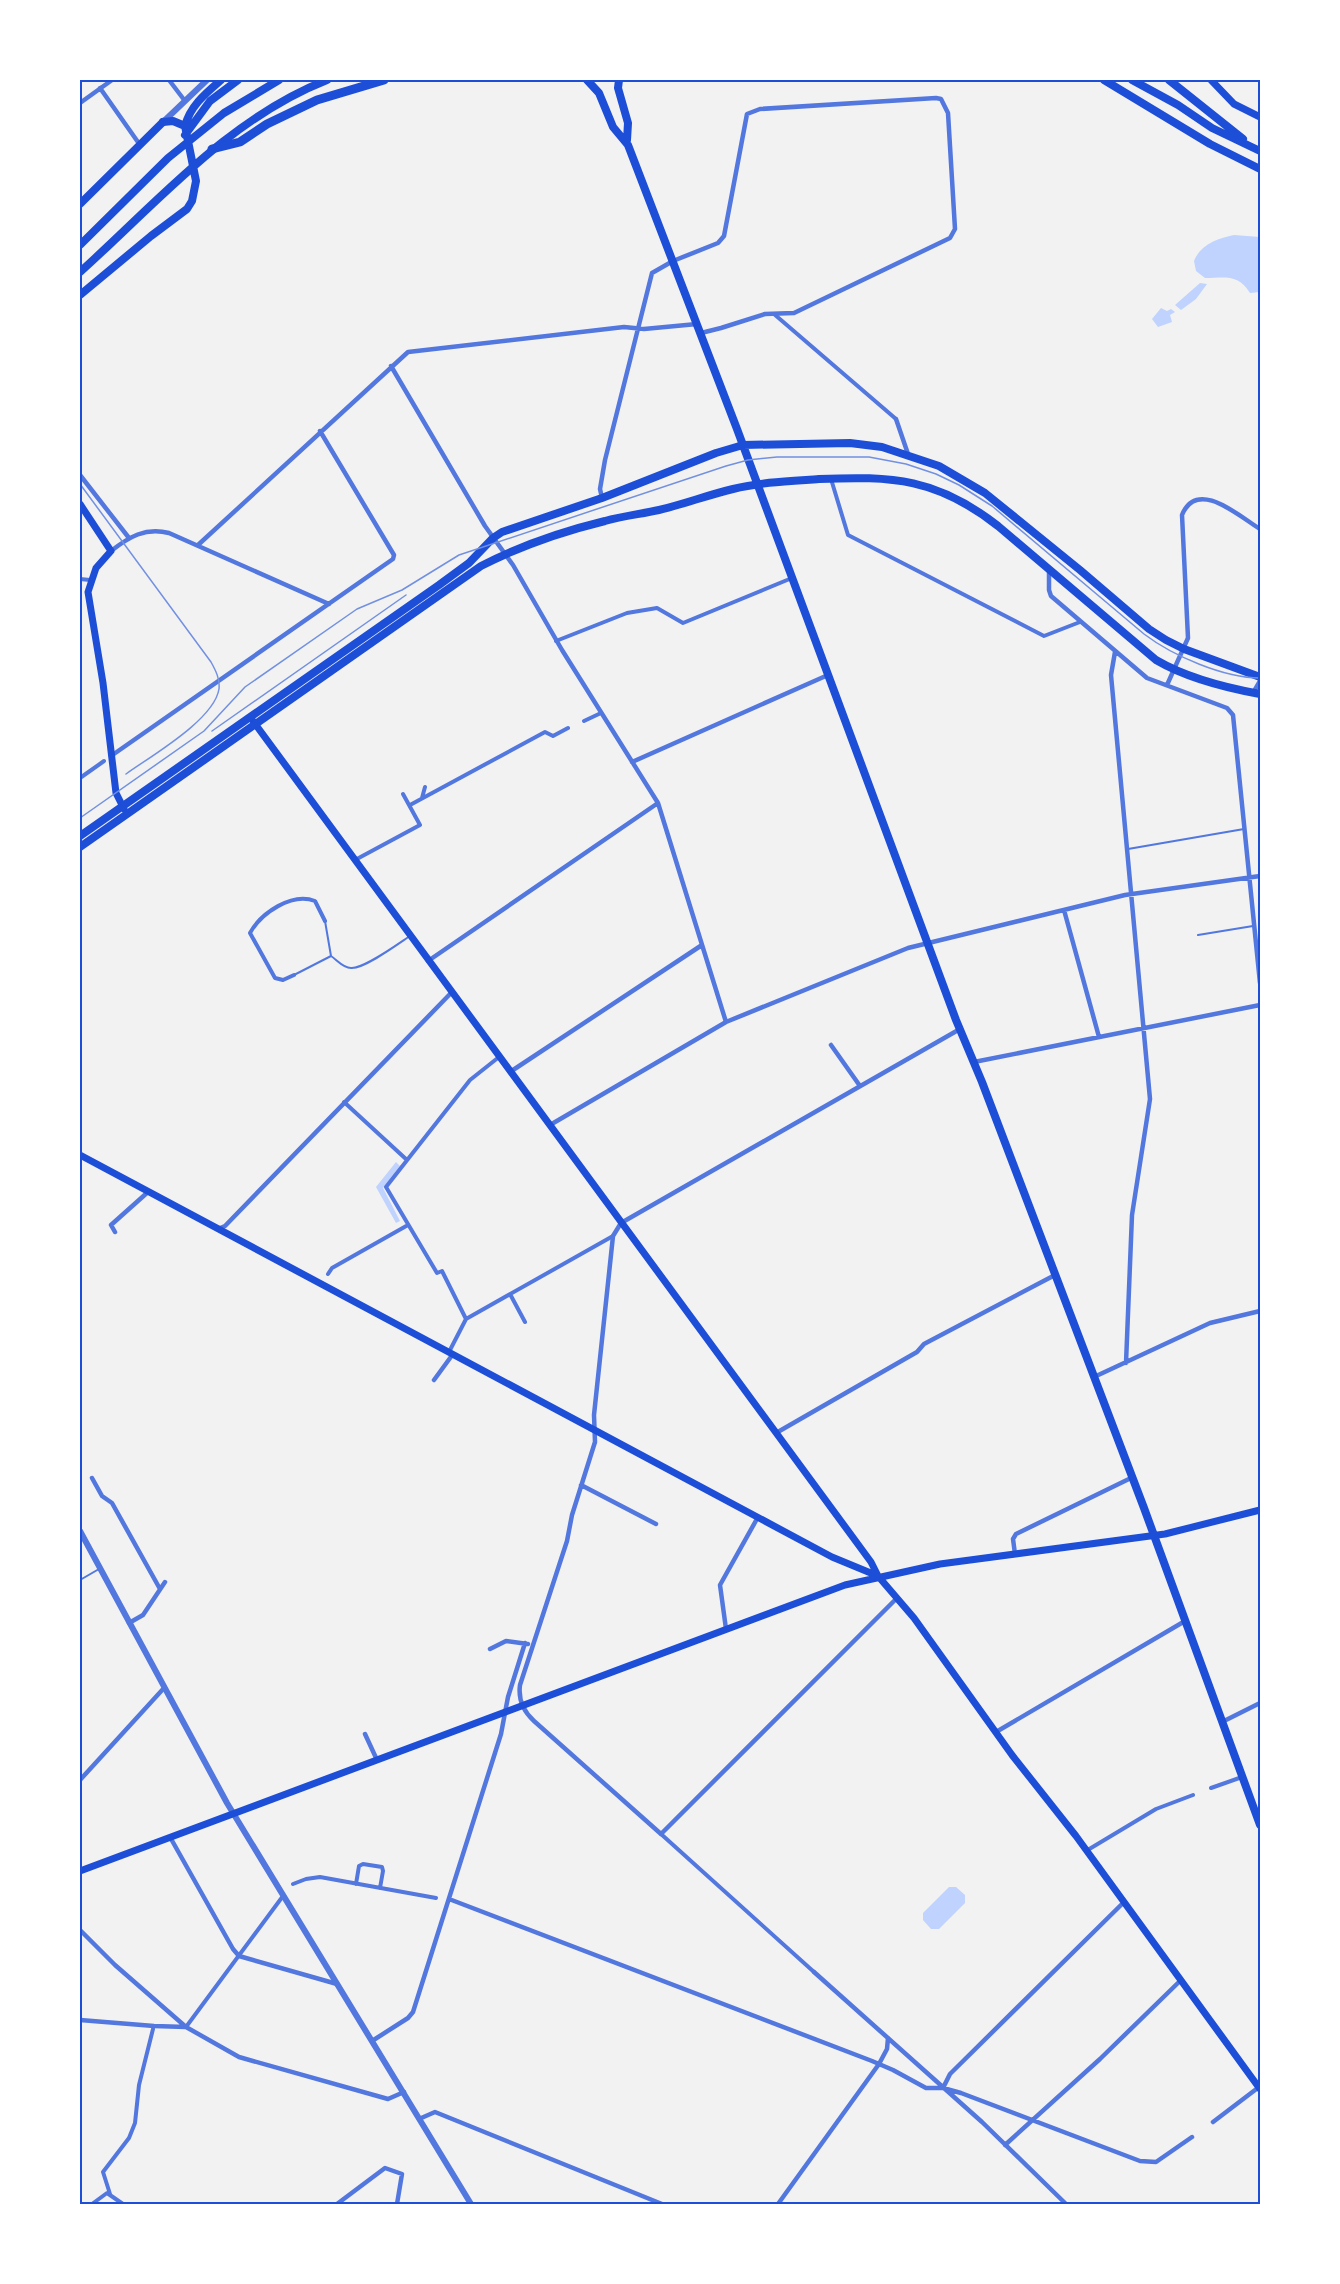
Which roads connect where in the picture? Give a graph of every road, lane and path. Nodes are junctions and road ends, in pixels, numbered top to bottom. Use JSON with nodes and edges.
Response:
{"nodes":[{"id":1,"x":112,"y":80,"type":"edge"},
{"id":2,"x":169,"y":80,"type":"edge"},
{"id":3,"x":207,"y":80,"type":"edge"},
{"id":4,"x":221,"y":80,"type":"edge"},
{"id":5,"x":237,"y":80,"type":"edge"},
{"id":6,"x":279,"y":80,"type":"edge"},
{"id":7,"x":327,"y":80,"type":"edge"},
{"id":8,"x":384,"y":80,"type":"edge"},
{"id":9,"x":587,"y":80,"type":"edge"},
{"id":10,"x":619,"y":80,"type":"edge"},
{"id":11,"x":1104,"y":80,"type":"edge"},
{"id":12,"x":1132,"y":80,"type":"edge"},
{"id":13,"x":1169,"y":80,"type":"edge"},
{"id":14,"x":1211,"y":80,"type":"edge"},
{"id":15,"x":100,"y":88,"type":"junction"},
{"id":16,"x":184,"y":101,"type":"junction"},
{"id":17,"x":80,"y":103,"type":"edge"},
{"id":18,"x":1260,"y":117,"type":"edge"},
{"id":19,"x":163,"y":122,"type":"junction"},
{"id":20,"x":185,"y":126,"type":"junction"},
{"id":21,"x":627,"y":140,"type":"junction"},
{"id":22,"x":140,"y":145,"type":"junction"},
{"id":23,"x":212,"y":149,"type":"junction"},
{"id":24,"x":1258,"y":150,"type":"edge"},
{"id":25,"x":168,"y":158,"type":"junction"},
{"id":26,"x":1260,"y":169,"type":"edge"},
{"id":27,"x":80,"y":204,"type":"edge"},
{"id":28,"x":80,"y":245,"type":"edge"},
{"id":29,"x":673,"y":261,"type":"junction"},
{"id":30,"x":80,"y":272,"type":"edge"},
{"id":31,"x":80,"y":295,"type":"edge"},
{"id":32,"x":773,"y":313,"type":"junction"},
{"id":33,"x":698,"y":324,"type":"junction"},
{"id":34,"x":638,"y":328,"type":"junction"},
{"id":35,"x":701,"y":333,"type":"junction"},
{"id":36,"x":391,"y":366,"type":"junction"},
{"id":37,"x":896,"y":419,"type":"joint"},
{"id":38,"x":320,"y":431,"type":"junction"},
{"id":39,"x":743,"y":445,"type":"junction"},
{"id":40,"x":908,"y":454,"type":"junction"},
{"id":41,"x":80,"y":475,"type":"edge"},
{"id":42,"x":831,"y":479,"type":"junction"},
{"id":43,"x":757,"y":485,"type":"junction"},
{"id":44,"x":602,"y":498,"type":"junction"},
{"id":45,"x":80,"y":504,"type":"edge"},
{"id":46,"x":1260,"y":529,"type":"edge"},
{"id":47,"x":129,"y":538,"type":"junction"},
{"id":48,"x":493,"y":538,"type":"junction"},
{"id":49,"x":198,"y":545,"type":"junction"},
{"id":50,"x":111,"y":551,"type":"junction"},
{"id":51,"x":506,"y":554,"type":"junction"},
{"id":52,"x":1049,"y":569,"type":"junction"},
{"id":53,"x":792,"y":578,"type":"junction"},
{"id":54,"x":80,"y":579,"type":"edge"},
{"id":55,"x":90,"y":580,"type":"junction"},
{"id":56,"x":329,"y":604,"type":"junction"},
{"id":57,"x":1080,"y":622,"type":"junction"},
{"id":58,"x":556,"y":641,"type":"junction"},
{"id":59,"x":1184,"y":649,"type":"junction"},
{"id":60,"x":1115,"y":652,"type":"junction"},
{"id":61,"x":1175,"y":669,"type":"junction"},
{"id":62,"x":828,"y":675,"type":"junction"},
{"id":63,"x":1260,"y":679,"type":"edge"},
{"id":64,"x":1167,"y":685,"type":"junction"},
{"id":65,"x":1257,"y":694,"type":"edge"},
{"id":66,"x":601,"y":713,"type":"junction"},
{"id":67,"x":249,"y":716,"type":"junction"},
{"id":68,"x":584,"y":721,"type":"dead end"},
{"id":69,"x":255,"y":724,"type":"junction"},
{"id":70,"x":568,"y":728,"type":"dead end"},
{"id":71,"x":111,"y":756,"type":"junction"},
{"id":72,"x":104,"y":761,"type":"joint"},
{"id":73,"x":632,"y":762,"type":"junction"},
{"id":74,"x":80,"y":778,"type":"edge"},
{"id":75,"x":426,"y":787,"type":"dead end"},
{"id":76,"x":403,"y":794,"type":"dead end"},
{"id":77,"x":422,"y":798,"type":"junction"},
{"id":78,"x":658,"y":803,"type":"junction"},
{"id":79,"x":410,"y":805,"type":"junction"},
{"id":80,"x":124,"y":810,"type":"junction"},
{"id":81,"x":1245,"y":828,"type":"junction"},
{"id":82,"x":80,"y":836,"type":"edge"},
{"id":83,"x":80,"y":847,"type":"edge"},
{"id":84,"x":1128,"y":849,"type":"junction"},
{"id":85,"x":354,"y":860,"type":"junction"},
{"id":86,"x":1260,"y":876,"type":"edge"},
{"id":87,"x":1251,"y":878,"type":"junction"},
{"id":88,"x":1132,"y":893,"type":"junction"},
{"id":89,"x":1064,"y":910,"type":"junction"},
{"id":90,"x":1258,"y":915,"type":"edge"},
{"id":91,"x":325,"y":921,"type":"joint"},
{"id":92,"x":1256,"y":926,"type":"junction"},
{"id":93,"x":1198,"y":935,"type":"dead end"},
{"id":94,"x":410,"y":936,"type":"junction"},
{"id":95,"x":928,"y":942,"type":"junction"},
{"id":96,"x":702,"y":945,"type":"junction"},
{"id":97,"x":331,"y":956,"type":"junction"},
{"id":98,"x":428,"y":961,"type":"junction"},
{"id":99,"x":294,"y":975,"type":"joint"},
{"id":100,"x":1260,"y":983,"type":"edge"},
{"id":101,"x":451,"y":993,"type":"junction"},
{"id":102,"x":1260,"y":1005,"type":"edge"},
{"id":103,"x":726,"y":1023,"type":"junction"},
{"id":104,"x":1144,"y":1028,"type":"junction"},
{"id":105,"x":960,"y":1029,"type":"junction"},
{"id":106,"x":1099,"y":1037,"type":"junction"},
{"id":107,"x":831,"y":1045,"type":"dead end"},
{"id":108,"x":499,"y":1057,"type":"junction"},
{"id":109,"x":974,"y":1062,"type":"junction"},
{"id":110,"x":510,"y":1072,"type":"junction"},
{"id":111,"x":860,"y":1086,"type":"junction"},
{"id":112,"x":344,"y":1101,"type":"junction"},
{"id":113,"x":549,"y":1125,"type":"junction"},
{"id":114,"x":80,"y":1155,"type":"edge"},
{"id":115,"x":407,"y":1160,"type":"junction"},
{"id":116,"x":148,"y":1192,"type":"junction"},
{"id":117,"x":621,"y":1223,"type":"junction"},
{"id":118,"x":408,"y":1226,"type":"junction"},
{"id":119,"x":218,"y":1229,"type":"junction"},
{"id":120,"x":116,"y":1232,"type":"dead end"},
{"id":121,"x":613,"y":1236,"type":"junction"},
{"id":122,"x":328,"y":1274,"type":"dead end"},
{"id":123,"x":1055,"y":1275,"type":"junction"},
{"id":124,"x":510,"y":1293,"type":"junction"},
{"id":125,"x":1260,"y":1311,"type":"edge"},
{"id":126,"x":465,"y":1319,"type":"junction"},
{"id":127,"x":525,"y":1322,"type":"dead end"},
{"id":128,"x":450,"y":1353,"type":"junction"},
{"id":129,"x":1126,"y":1363,"type":"junction"},
{"id":130,"x":1094,"y":1377,"type":"junction"},
{"id":131,"x":434,"y":1380,"type":"dead end"},
{"id":132,"x":594,"y":1430,"type":"junction"},
{"id":133,"x":776,"y":1433,"type":"junction"},
{"id":134,"x":92,"y":1478,"type":"dead end"},
{"id":135,"x":1131,"y":1478,"type":"junction"},
{"id":136,"x":581,"y":1485,"type":"junction"},
{"id":137,"x":1260,"y":1510,"type":"edge"},
{"id":138,"x":758,"y":1517,"type":"junction"},
{"id":139,"x":656,"y":1524,"type":"dead end"},
{"id":140,"x":80,"y":1531,"type":"edge"},
{"id":141,"x":1154,"y":1536,"type":"junction"},
{"id":142,"x":1015,"y":1554,"type":"junction"},
{"id":143,"x":99,"y":1569,"type":"junction"},
{"id":144,"x":878,"y":1576,"type":"junction"},
{"id":145,"x":80,"y":1580,"type":"edge"},
{"id":146,"x":165,"y":1582,"type":"dead end"},
{"id":147,"x":160,"y":1589,"type":"junction"},
{"id":148,"x":896,"y":1599,"type":"junction"},
{"id":149,"x":1185,"y":1621,"type":"junction"},
{"id":150,"x":129,"y":1623,"type":"junction"},
{"id":151,"x":726,"y":1629,"type":"junction"},
{"id":152,"x":525,"y":1643,"type":"junction"},
{"id":153,"x":533,"y":1645,"type":"junction"},
{"id":154,"x":490,"y":1649,"type":"dead end"},
{"id":155,"x":164,"y":1688,"type":"junction"},
{"id":156,"x":1260,"y":1703,"type":"edge"},
{"id":157,"x":522,"y":1706,"type":"junction"},
{"id":158,"x":506,"y":1711,"type":"junction"},
{"id":159,"x":1222,"y":1722,"type":"junction"},
{"id":160,"x":996,"y":1732,"type":"junction"},
{"id":161,"x":365,"y":1734,"type":"dead end"},
{"id":162,"x":376,"y":1760,"type":"junction"},
{"id":163,"x":1243,"y":1777,"type":"junction"},
{"id":164,"x":80,"y":1780,"type":"edge"},
{"id":165,"x":1211,"y":1788,"type":"dead end"},
{"id":166,"x":1193,"y":1795,"type":"dead end"},
{"id":167,"x":234,"y":1814,"type":"junction"},
{"id":168,"x":1260,"y":1825,"type":"edge"},
{"id":169,"x":661,"y":1834,"type":"junction"},
{"id":170,"x":170,"y":1837,"type":"junction"},
{"id":171,"x":1086,"y":1851,"type":"junction"},
{"id":172,"x":80,"y":1871,"type":"edge"},
{"id":173,"x":292,"y":1884,"type":"dead end"},
{"id":174,"x":356,"y":1884,"type":"junction"},
{"id":175,"x":380,"y":1888,"type":"junction"},
{"id":176,"x":283,"y":1896,"type":"junction"},
{"id":177,"x":436,"y":1898,"type":"dead end"},
{"id":178,"x":449,"y":1899,"type":"junction"},
{"id":179,"x":1123,"y":1903,"type":"junction"},
{"id":180,"x":80,"y":1930,"type":"edge"},
{"id":181,"x":239,"y":1956,"type":"junction"},
{"id":182,"x":814,"y":1972,"type":"joint"},
{"id":183,"x":1181,"y":1980,"type":"junction"},
{"id":184,"x":337,"y":1984,"type":"junction"},
{"id":185,"x":80,"y":2020,"type":"edge"},
{"id":186,"x":186,"y":2027,"type":"junction"},
{"id":187,"x":153,"y":2029,"type":"dead end"},
{"id":188,"x":888,"y":2038,"type":"junction"},
{"id":189,"x":372,"y":2041,"type":"junction"},
{"id":190,"x":879,"y":2064,"type":"junction"},
{"id":191,"x":943,"y":2088,"type":"junction"},
{"id":192,"x":1260,"y":2088,"type":"edge"},
{"id":193,"x":404,"y":2092,"type":"junction"},
{"id":194,"x":419,"y":2120,"type":"junction"},
{"id":195,"x":1033,"y":2120,"type":"junction"},
{"id":196,"x":1213,"y":2122,"type":"dead end"},
{"id":197,"x":1192,"y":2137,"type":"dead end"},
{"id":198,"x":1005,"y":2145,"type":"junction"},
{"id":199,"x":110,"y":2194,"type":"junction"},
{"id":200,"x":92,"y":2205,"type":"edge"},
{"id":201,"x":123,"y":2205,"type":"edge"},
{"id":202,"x":337,"y":2205,"type":"edge"},
{"id":203,"x":397,"y":2205,"type":"edge"},
{"id":204,"x":471,"y":2205,"type":"edge"},
{"id":205,"x":662,"y":2205,"type":"edge"},
{"id":206,"x":778,"y":2205,"type":"edge"},
{"id":207,"x":1066,"y":2205,"type":"edge"}],
"edges":[{"from":1,"to":15,"type":"street"},
{"from":2,"to":16,"type":"street"},
{"from":3,"to":16,"type":"street"},
{"from":4,"to":20,"type":"highway"},
{"from":5,"to":25,"type":"highway"},
{"from":6,"to":25,"type":"highway"},
{"from":7,"to":23,"type":"highway"},
{"from":8,"to":23,"type":"highway"},
{"from":9,"to":21,"type":"main road"},
{"from":10,"to":21,"type":"main road"},
{"from":11,"to":26,"type":"highway"},
{"from":12,"to":24,"type":"highway"},
{"from":13,"to":24,"type":"highway"},
{"from":14,"to":18,"type":"main road"},
{"from":15,"to":17,"type":"street"},
{"from":15,"to":22,"type":"street"},
{"from":16,"to":19,"type":"street"},
{"from":19,"to":20,"type":"highway"},
{"from":19,"to":22,"type":"main road"},
{"from":20,"to":31,"type":"highway"},
{"from":21,"to":29,"type":"main road"},
{"from":22,"to":27,"type":"main road"},
{"from":23,"to":30,"type":"highway"},
{"from":25,"to":28,"type":"highway"},
{"from":29,"to":32,"type":"street"},
{"from":29,"to":33,"type":"main road"},
{"from":29,"to":34,"type":"street"},
{"from":32,"to":35,"type":"street"},
{"from":32,"to":37,"type":"street"},
{"from":33,"to":34,"type":"street"},
{"from":33,"to":35,"type":"main road"},
{"from":34,"to":36,"type":"street"},
{"from":34,"to":44,"type":"street"},
{"from":35,"to":39,"type":"main road"},
{"from":36,"to":38,"type":"street"},
{"from":36,"to":48,"type":"street"},
{"from":37,"to":40,"type":"street"},
{"from":38,"to":49,"type":"street"},
{"from":38,"to":56,"type":"street"},
{"from":39,"to":40,"type":"main road"},
{"from":39,"to":43,"type":"main road"},
{"from":39,"to":44,"type":"main road"},
{"from":40,"to":59,"type":"main road"},
{"from":41,"to":47,"type":"street"},
{"from":42,"to":43,"type":"main road"},
{"from":42,"to":52,"type":"main road"},
{"from":42,"to":57,"type":"street"},
{"from":43,"to":51,"type":"main road"},
{"from":43,"to":53,"type":"main road"},
{"from":44,"to":48,"type":"main road"},
{"from":45,"to":50,"type":"main road"},
{"from":46,"to":59,"type":"street"},
{"from":47,"to":49,"type":"street"},
{"from":47,"to":50,"type":"street"},
{"from":48,"to":51,"type":"street"},
{"from":48,"to":67,"type":"main road"},
{"from":49,"to":56,"type":"street"},
{"from":50,"to":55,"type":"main road"},
{"from":51,"to":58,"type":"street"},
{"from":51,"to":69,"type":"main road"},
{"from":52,"to":57,"type":"street"},
{"from":52,"to":61,"type":"main road"},
{"from":53,"to":58,"type":"street"},
{"from":53,"to":62,"type":"main road"},
{"from":54,"to":55,"type":"street"},
{"from":55,"to":71,"type":"main road"},
{"from":56,"to":71,"type":"street"},
{"from":57,"to":60,"type":"street"},
{"from":58,"to":66,"type":"street"},
{"from":59,"to":61,"type":"street"},
{"from":59,"to":63,"type":"main road"},
{"from":60,"to":64,"type":"street"},
{"from":60,"to":84,"type":"street"},
{"from":61,"to":64,"type":"street"},
{"from":61,"to":65,"type":"main road"},
{"from":62,"to":73,"type":"street"},
{"from":62,"to":95,"type":"main road"},
{"from":63,"to":65,"type":"street"},
{"from":64,"to":81,"type":"street"},
{"from":66,"to":68,"type":"street"},
{"from":66,"to":73,"type":"street"},
{"from":67,"to":69,"type":"main road"},
{"from":67,"to":80,"type":"main road"},
{"from":69,"to":80,"type":"main road"},
{"from":69,"to":85,"type":"main road"},
{"from":70,"to":77,"type":"street"},
{"from":71,"to":72,"type":"lane"},
{"from":71,"to":80,"type":"main road"},
{"from":72,"to":74,"type":"street"},
{"from":73,"to":78,"type":"street"},
{"from":75,"to":77,"type":"street"},
{"from":76,"to":79,"type":"street"},
{"from":77,"to":79,"type":"street"},
{"from":78,"to":96,"type":"street"},
{"from":78,"to":98,"type":"street"},
{"from":79,"to":85,"type":"street"},
{"from":80,"to":82,"type":"main road"},
{"from":80,"to":83,"type":"main road"},
{"from":81,"to":84,"type":"lane"},
{"from":81,"to":87,"type":"street"},
{"from":84,"to":88,"type":"street"},
{"from":85,"to":94,"type":"main road"},
{"from":86,"to":87,"type":"street"},
{"from":87,"to":88,"type":"street"},
{"from":87,"to":90,"type":"street"},
{"from":88,"to":89,"type":"street"},
{"from":88,"to":104,"type":"street"},
{"from":89,"to":95,"type":"street"},
{"from":89,"to":106,"type":"street"},
{"from":90,"to":92,"type":"street"},
{"from":91,"to":97,"type":"lane"},
{"from":91,"to":99,"type":"street"},
{"from":92,"to":93,"type":"lane"},
{"from":92,"to":100,"type":"street"},
{"from":94,"to":97,"type":"lane"},
{"from":94,"to":98,"type":"main road"},
{"from":95,"to":103,"type":"street"},
{"from":95,"to":105,"type":"main road"},
{"from":96,"to":103,"type":"street"},
{"from":96,"to":110,"type":"street"},
{"from":97,"to":99,"type":"lane"},
{"from":98,"to":101,"type":"main road"},
{"from":101,"to":108,"type":"main road"},
{"from":101,"to":112,"type":"street"},
{"from":102,"to":104,"type":"street"},
{"from":103,"to":113,"type":"street"},
{"from":104,"to":106,"type":"street"},
{"from":104,"to":129,"type":"street"},
{"from":105,"to":109,"type":"main road"},
{"from":105,"to":111,"type":"street"},
{"from":106,"to":109,"type":"street"},
{"from":107,"to":111,"type":"street"},
{"from":108,"to":110,"type":"main road"},
{"from":108,"to":115,"type":"street"},
{"from":109,"to":123,"type":"main road"},
{"from":110,"to":113,"type":"main road"},
{"from":111,"to":117,"type":"street"},
{"from":112,"to":115,"type":"street"},
{"from":112,"to":119,"type":"street"},
{"from":113,"to":117,"type":"main road"},
{"from":114,"to":116,"type":"main road"},
{"from":115,"to":118,"type":"street"},
{"from":116,"to":119,"type":"main road"},
{"from":116,"to":120,"type":"street"},
{"from":117,"to":121,"type":"street"},
{"from":117,"to":133,"type":"main road"},
{"from":118,"to":122,"type":"street"},
{"from":118,"to":126,"type":"street"},
{"from":119,"to":128,"type":"main road"},
{"from":121,"to":124,"type":"street"},
{"from":121,"to":132,"type":"street"},
{"from":123,"to":130,"type":"main road"},
{"from":123,"to":133,"type":"street"},
{"from":124,"to":126,"type":"street"},
{"from":124,"to":127,"type":"street"},
{"from":125,"to":129,"type":"street"},
{"from":126,"to":128,"type":"street"},
{"from":128,"to":131,"type":"street"},
{"from":128,"to":132,"type":"main road"},
{"from":129,"to":130,"type":"street"},
{"from":130,"to":135,"type":"main road"},
{"from":132,"to":136,"type":"street"},
{"from":132,"to":138,"type":"main road"},
{"from":133,"to":144,"type":"main road"},
{"from":134,"to":147,"type":"street"},
{"from":135,"to":141,"type":"main road"},
{"from":135,"to":142,"type":"street"},
{"from":136,"to":139,"type":"street"},
{"from":136,"to":153,"type":"street"},
{"from":137,"to":141,"type":"main road"},
{"from":138,"to":144,"type":"main road"},
{"from":138,"to":151,"type":"street"},
{"from":140,"to":143,"type":"street"},
{"from":141,"to":142,"type":"main road"},
{"from":141,"to":149,"type":"main road"},
{"from":142,"to":144,"type":"main road"},
{"from":143,"to":145,"type":"lane"},
{"from":143,"to":150,"type":"street"},
{"from":144,"to":148,"type":"main road"},
{"from":144,"to":151,"type":"main road"},
{"from":146,"to":147,"type":"street"},
{"from":147,"to":150,"type":"street"},
{"from":148,"to":160,"type":"main road"},
{"from":148,"to":169,"type":"street"},
{"from":149,"to":159,"type":"main road"},
{"from":149,"to":160,"type":"street"},
{"from":150,"to":155,"type":"street"},
{"from":151,"to":157,"type":"main road"},
{"from":152,"to":153,"type":"street"},
{"from":152,"to":154,"type":"street"},
{"from":152,"to":158,"type":"street"},
{"from":153,"to":157,"type":"street"},
{"from":155,"to":164,"type":"street"},
{"from":155,"to":167,"type":"street"},
{"from":156,"to":159,"type":"street"},
{"from":157,"to":158,"type":"main road"},
{"from":157,"to":169,"type":"street"},
{"from":158,"to":162,"type":"main road"},
{"from":158,"to":178,"type":"street"},
{"from":159,"to":163,"type":"main road"},
{"from":160,"to":171,"type":"main road"},
{"from":161,"to":162,"type":"street"},
{"from":162,"to":167,"type":"main road"},
{"from":163,"to":165,"type":"street"},
{"from":163,"to":168,"type":"main road"},
{"from":166,"to":171,"type":"street"},
{"from":167,"to":170,"type":"main road"},
{"from":167,"to":176,"type":"street"},
{"from":169,"to":182,"type":"street"},
{"from":170,"to":172,"type":"main road"},
{"from":170,"to":181,"type":"street"},
{"from":171,"to":179,"type":"main road"},
{"from":173,"to":174,"type":"street"},
{"from":174,"to":175,"type":"street"},
{"from":174,"to":175,"type":"street"},
{"from":175,"to":177,"type":"street"},
{"from":176,"to":181,"type":"street"},
{"from":176,"to":184,"type":"street"},
{"from":178,"to":189,"type":"street"},
{"from":178,"to":190,"type":"street"},
{"from":179,"to":183,"type":"main road"},
{"from":179,"to":191,"type":"street"},
{"from":180,"to":186,"type":"street"},
{"from":181,"to":184,"type":"street"},
{"from":181,"to":186,"type":"street"},
{"from":182,"to":188,"type":"street"},
{"from":183,"to":192,"type":"main road"},
{"from":183,"to":195,"type":"street"},
{"from":184,"to":189,"type":"street"},
{"from":185,"to":186,"type":"street"},
{"from":186,"to":193,"type":"street"},
{"from":187,"to":199,"type":"street"},
{"from":188,"to":190,"type":"street"},
{"from":188,"to":191,"type":"street"},
{"from":189,"to":193,"type":"street"},
{"from":190,"to":191,"type":"street"},
{"from":190,"to":206,"type":"street"},
{"from":191,"to":195,"type":"street"},
{"from":191,"to":198,"type":"street"},
{"from":192,"to":196,"type":"street"},
{"from":193,"to":194,"type":"street"},
{"from":194,"to":204,"type":"street"},
{"from":194,"to":205,"type":"street"},
{"from":195,"to":197,"type":"street"},
{"from":195,"to":198,"type":"street"},
{"from":198,"to":207,"type":"street"},
{"from":199,"to":200,"type":"street"},
{"from":199,"to":201,"type":"street"},
{"from":202,"to":203,"type":"street"}]}
